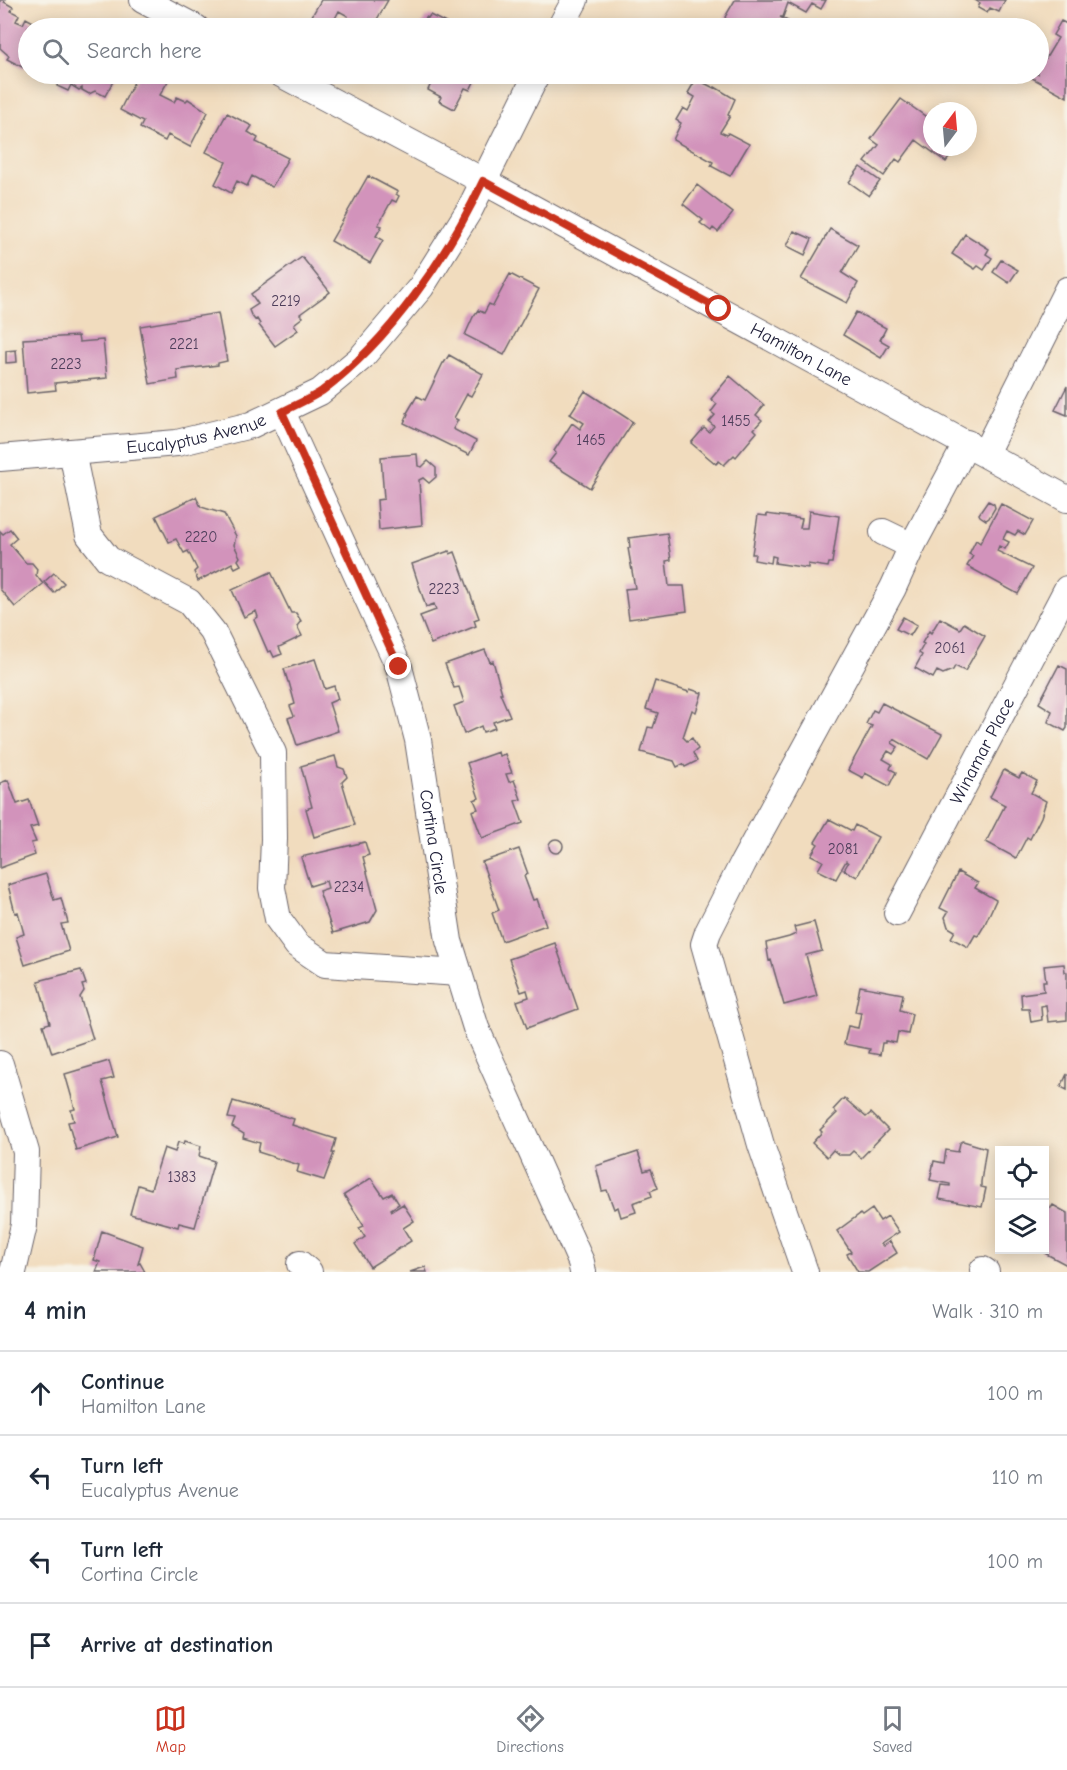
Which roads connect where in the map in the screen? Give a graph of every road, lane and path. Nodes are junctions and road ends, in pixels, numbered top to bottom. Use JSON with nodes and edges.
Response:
{"nodes":[{"id":1,"x":143,"y":0,"type":"edge"},
{"id":2,"x":574,"y":0,"type":"edge"},
{"id":3,"x":177,"y":18,"type":"edge"},
{"id":4,"x":565,"y":18,"type":"edge"},
{"id":5,"x":300,"y":84,"type":"edge"},
{"id":6,"x":532,"y":84,"type":"edge"},
{"id":7,"x":483,"y":181,"type":"junction"},
{"id":8,"x":1067,"y":290,"type":"edge"},
{"id":9,"x":282,"y":412,"type":"junction"},
{"id":10,"x":976,"y":448,"type":"junction"},
{"id":11,"x":72,"y":452,"type":"junction"},
{"id":12,"x":0,"y":458,"type":"edge"},
{"id":13,"x":1067,"y":499,"type":"edge"},
{"id":14,"x":883,"y":532,"type":"dead end"},
{"id":15,"x":912,"y":546,"type":"junction"},
{"id":16,"x":1067,"y":589,"type":"edge"},
{"id":17,"x":897,"y":913,"type":"dead end"},
{"id":18,"x":459,"y":973,"type":"junction"},
{"id":19,"x":0,"y":1064,"type":"edge"},
{"id":20,"x":13,"y":1272,"type":"edge"},
{"id":21,"x":584,"y":1272,"type":"edge"},
{"id":22,"x":805,"y":1272,"type":"edge"}],
"edges":[{"from":1,"to":3,"type":"street"},
{"from":2,"to":4,"type":"street"},
{"from":5,"to":7,"type":"street","name":"Hamilton Lane"},
{"from":6,"to":7,"type":"street","name":"Eucalyptus Avenue"},
{"from":7,"to":9,"type":"street","name":"Eucalyptus Avenue"},
{"from":7,"to":10,"type":"street","name":"Hamilton Lane"},
{"from":8,"to":10,"type":"street"},
{"from":9,"to":11,"type":"street","name":"Eucalyptus Avenue"},
{"from":9,"to":18,"type":"street","name":"Cortina Circle"},
{"from":10,"to":13,"type":"street","name":"Hamilton Lane"},
{"from":10,"to":15,"type":"street"},
{"from":11,"to":12,"type":"street","name":"Eucalyptus Avenue"},
{"from":11,"to":18,"type":"street"},
{"from":14,"to":15,"type":"street"},
{"from":15,"to":22,"type":"street"},
{"from":16,"to":17,"type":"street","name":"Winamar Place"},
{"from":18,"to":21,"type":"street","name":"Cortina Circle"},
{"from":19,"to":20,"type":"street"}]}
